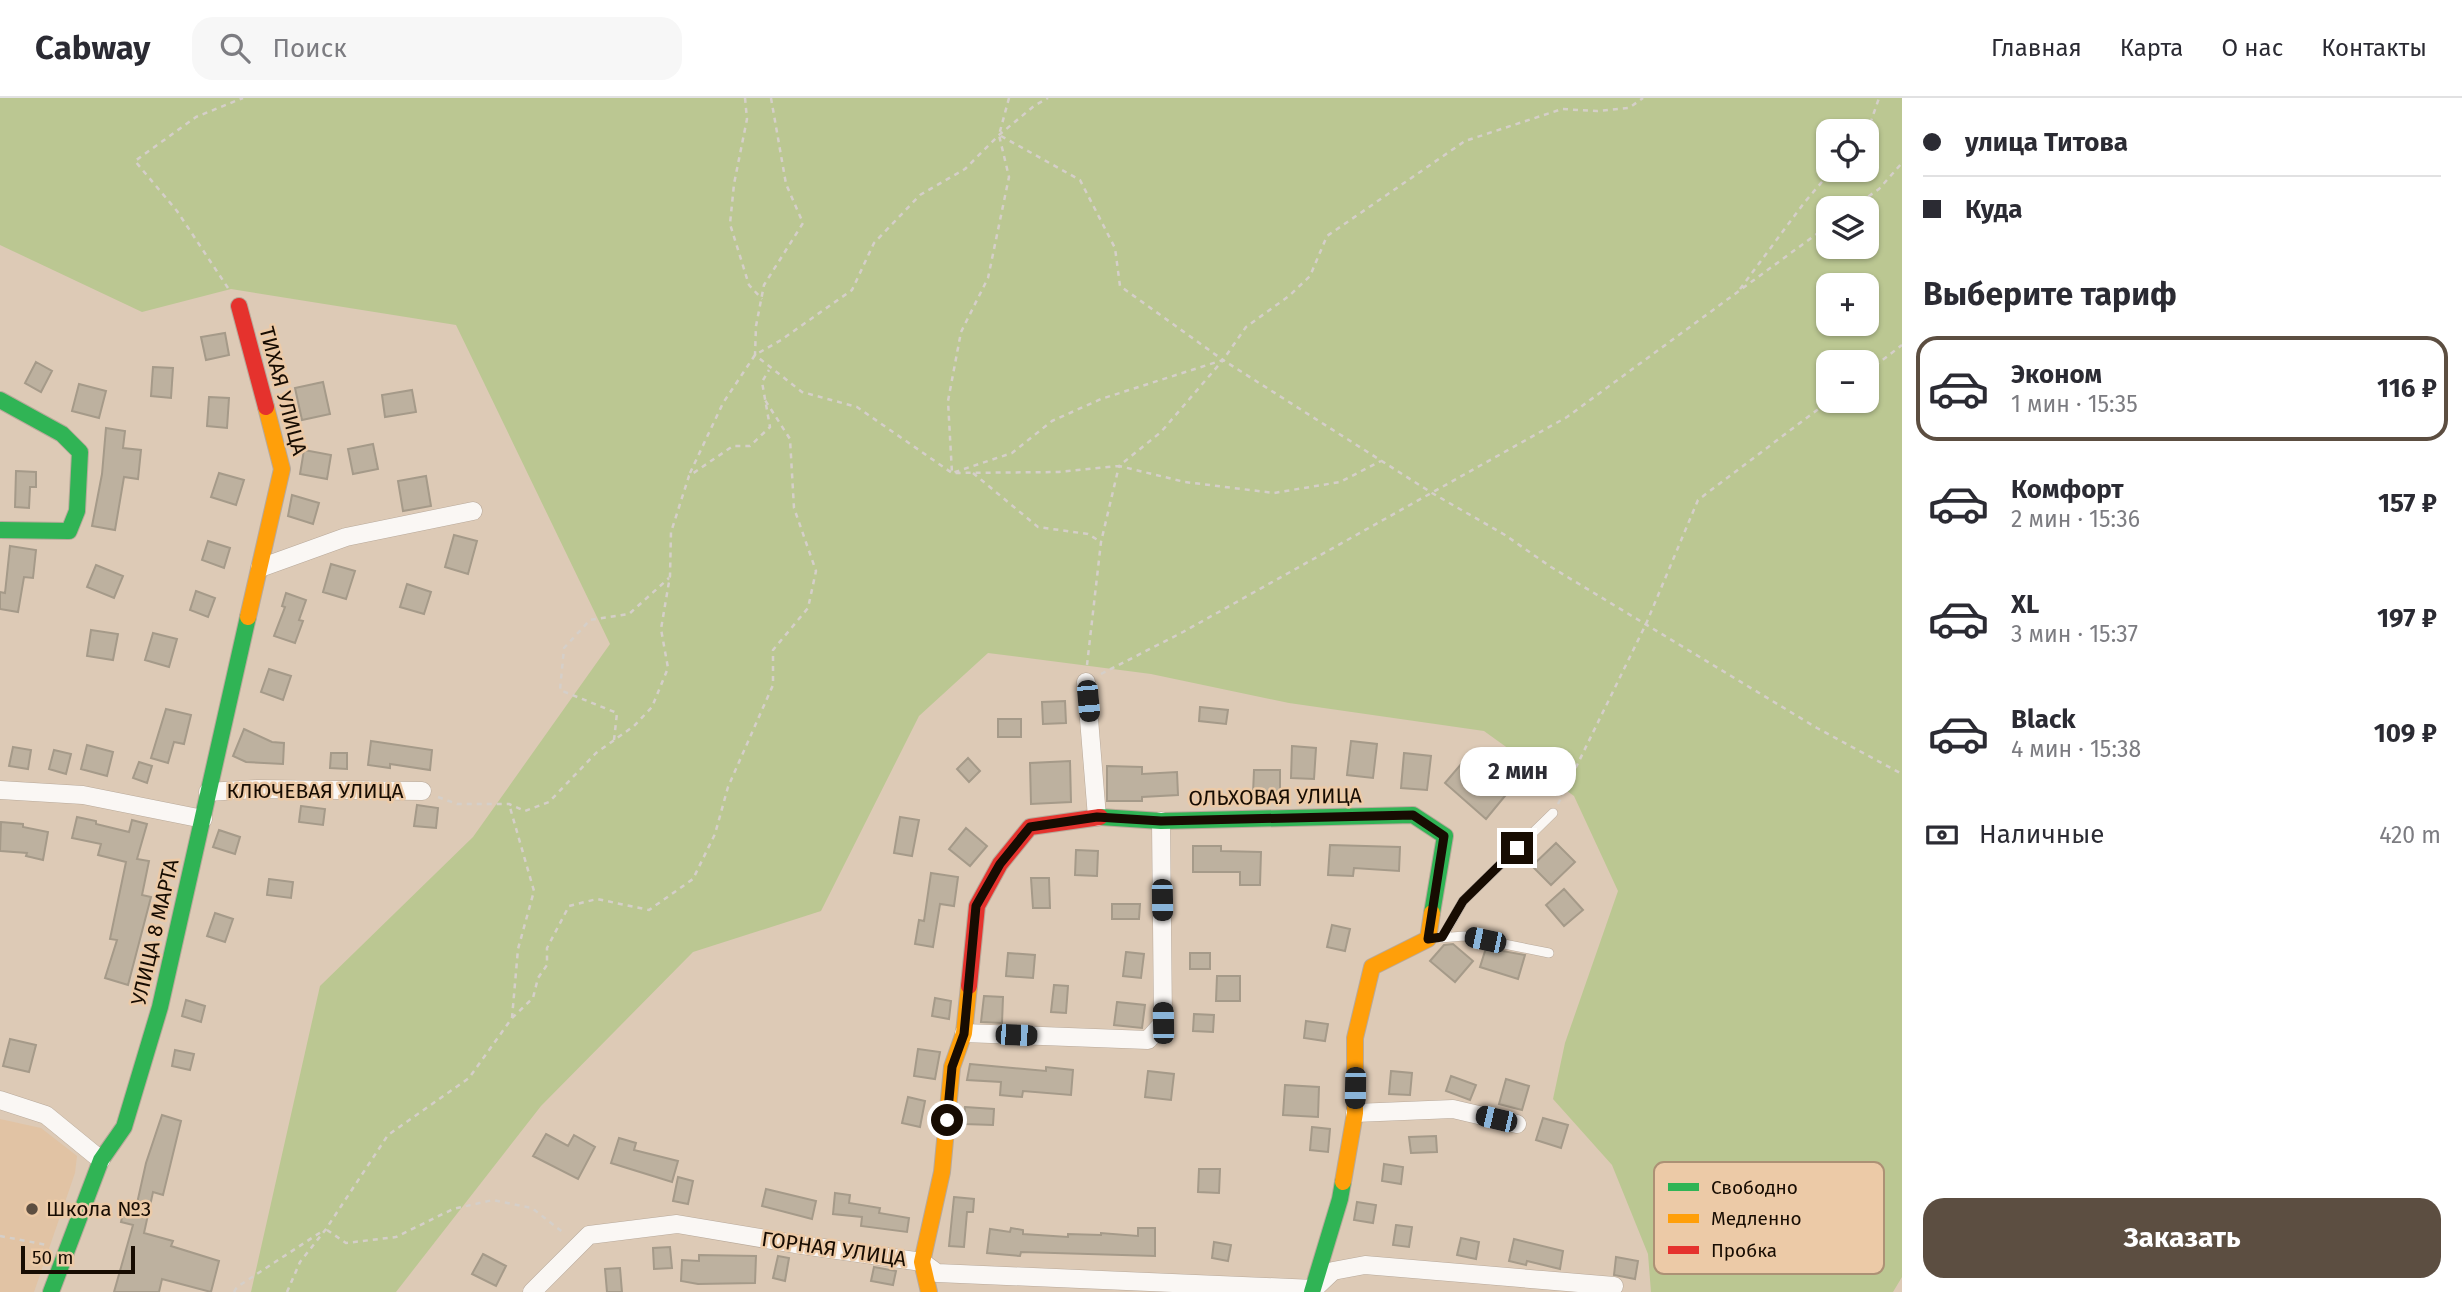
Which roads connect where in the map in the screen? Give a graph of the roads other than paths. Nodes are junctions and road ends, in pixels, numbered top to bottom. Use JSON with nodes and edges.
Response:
{"nodes":[{"id":1,"x":239,"y":306,"type":"road end"},
{"id":2,"x":0,"y":400,"type":"edge"},
{"id":3,"x":473,"y":511,"type":"dead end"},
{"id":4,"x":0,"y":530,"type":"edge"},
{"id":5,"x":260,"y":568,"type":"junction"},
{"id":6,"x":1086,"y":682,"type":"road end"},
{"id":7,"x":0,"y":790,"type":"edge"},
{"id":8,"x":422,"y":791,"type":"road end"},
{"id":9,"x":208,"y":792,"type":"junction"},
{"id":10,"x":1553,"y":813,"type":"road end"},
{"id":11,"x":1097,"y":817,"type":"junction"},
{"id":12,"x":202,"y":819,"type":"junction"},
{"id":13,"x":1161,"y":821,"type":"junction"},
{"id":14,"x":1435,"y":938,"type":"junction"},
{"id":15,"x":1549,"y":953,"type":"dead end"},
{"id":16,"x":964,"y":1034,"type":"junction"},
{"id":17,"x":0,"y":1100,"type":"edge"},
{"id":18,"x":1354,"y":1113,"type":"junction"},
{"id":19,"x":1517,"y":1124,"type":"dead end"},
{"id":20,"x":101,"y":1160,"type":"junction"},
{"id":21,"x":922,"y":1262,"type":"junction"},
{"id":22,"x":1615,"y":1286,"type":"dead end"},
{"id":23,"x":1313,"y":1291,"type":"edge"},
{"id":24,"x":51,"y":1292,"type":"edge"},
{"id":25,"x":532,"y":1292,"type":"edge"},
{"id":26,"x":929,"y":1292,"type":"edge"}],
"edges":[{"from":1,"to":5,"type":"street","name":"ТИХАЯ УЛИЦА"},
{"from":2,"to":4,"type":"street"},
{"from":3,"to":5,"type":"street"},
{"from":5,"to":9,"type":"street","name":"УЛИЦА 8 МАРТА"},
{"from":6,"to":11,"type":"street"},
{"from":7,"to":12,"type":"street","name":"КЛЮЧЕВАЯ УЛИЦА"},
{"from":8,"to":9,"type":"street","name":"КЛЮЧЕВАЯ УЛИЦА"},
{"from":9,"to":12,"type":"street","name":"УЛИЦА 8 МАРТА"},
{"from":10,"to":14,"type":"lane"},
{"from":11,"to":13,"type":"street","name":"ОЛЬХОВАЯ УЛИЦА"},
{"from":11,"to":16,"type":"street","name":"ОЛЬХОВАЯ УЛИЦА"},
{"from":12,"to":20,"type":"street","name":"УЛИЦА 8 МАРТА"},
{"from":13,"to":14,"type":"street","name":"ОЛЬХОВАЯ УЛИЦА"},
{"from":13,"to":16,"type":"street"},
{"from":14,"to":15,"type":"lane"},
{"from":14,"to":18,"type":"street"},
{"from":16,"to":21,"type":"street"},
{"from":17,"to":20,"type":"street"},
{"from":18,"to":19,"type":"street"},
{"from":18,"to":23,"type":"street"},
{"from":20,"to":24,"type":"street","name":"УЛИЦА 8 МАРТА"},
{"from":21,"to":23,"type":"street","name":"ГОРНАЯ УЛИЦА"},
{"from":21,"to":25,"type":"street","name":"ГОРНАЯ УЛИЦА"},
{"from":21,"to":26,"type":"street"},
{"from":22,"to":23,"type":"street"}]}
